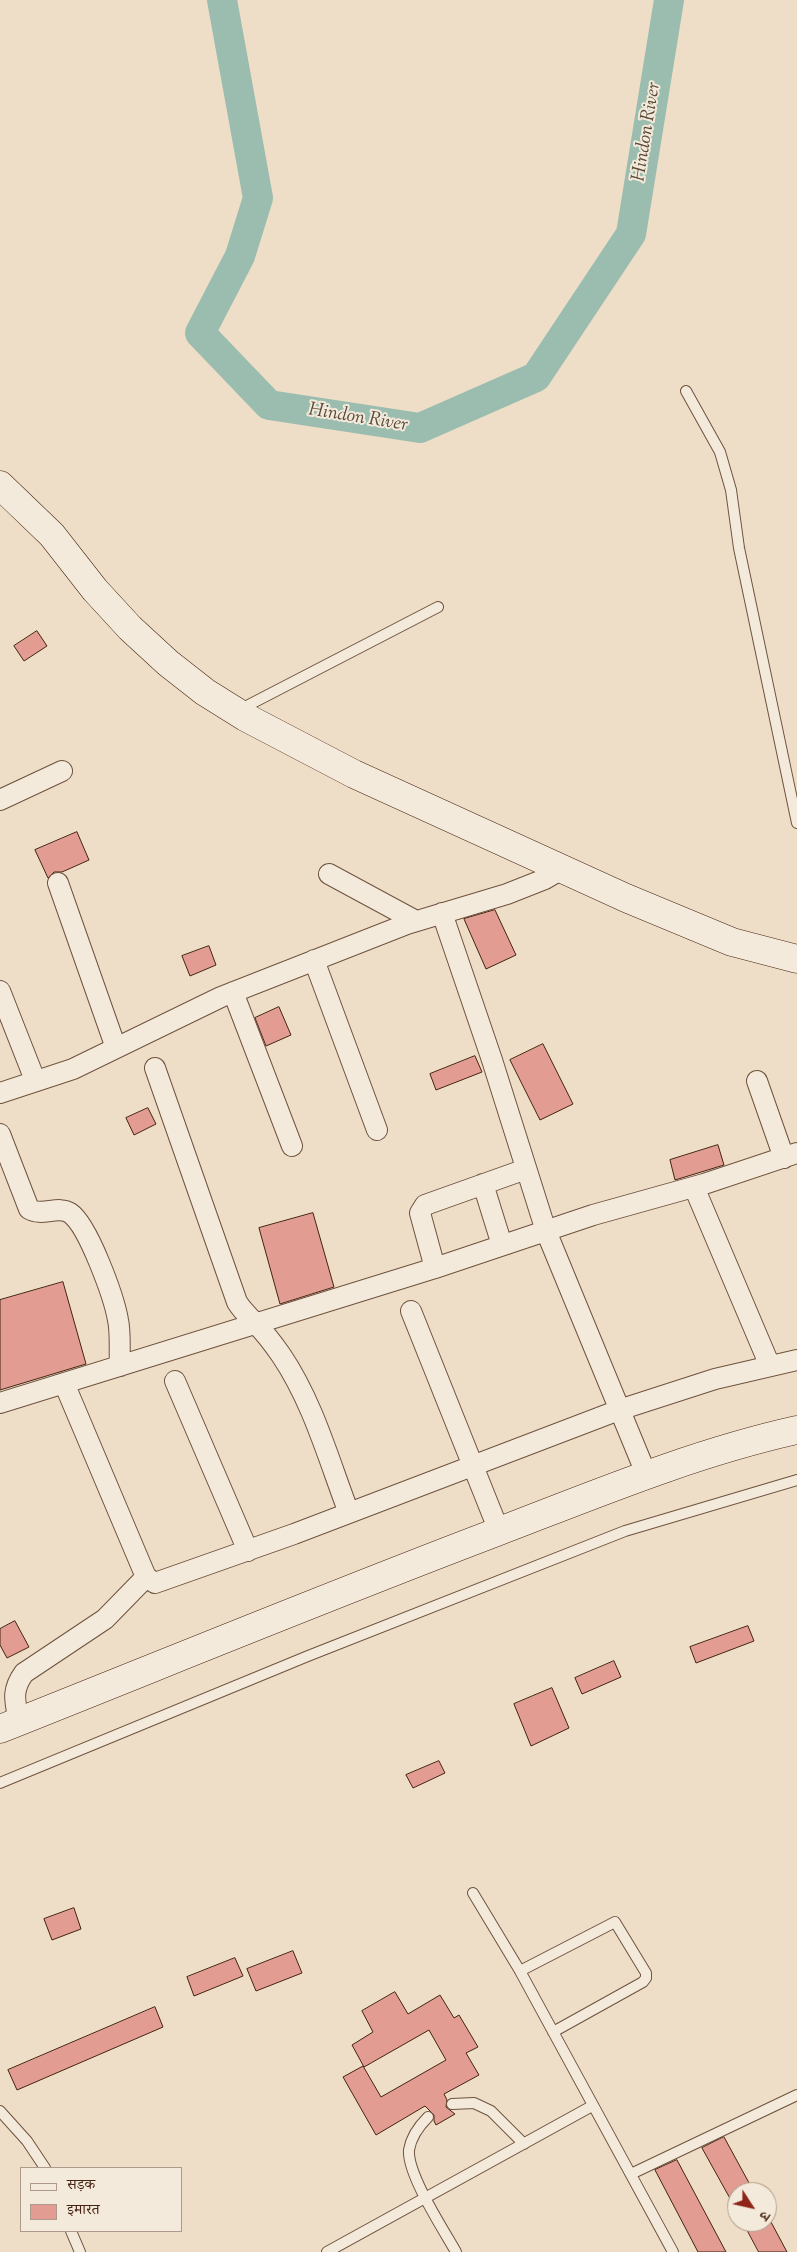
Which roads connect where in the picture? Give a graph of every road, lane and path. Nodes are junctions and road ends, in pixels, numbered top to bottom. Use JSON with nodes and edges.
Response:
{"nodes":[{"id":1,"x":686,"y":391,"type":"dead end"},
{"id":2,"x":4,"y":494,"type":"edge"},
{"id":3,"x":438,"y":607,"type":"dead end"},
{"id":4,"x":236,"y":711,"type":"junction"},
{"id":5,"x":62,"y":771,"type":"dead end"},
{"id":6,"x":0,"y":800,"type":"edge"},
{"id":7,"x":797,"y":823,"type":"edge"},
{"id":8,"x":562,"y":869,"type":"junction"},
{"id":9,"x":329,"y":874,"type":"dead end"},
{"id":10,"x":58,"y":883,"type":"dead end"},
{"id":11,"x":442,"y":913,"type":"junction"},
{"id":12,"x":416,"y":921,"type":"junction"},
{"id":13,"x":797,"y":959,"type":"edge"},
{"id":14,"x":314,"y":960,"type":"junction"},
{"id":15,"x":0,"y":991,"type":"edge"},
{"id":16,"x":233,"y":992,"type":"junction"},
{"id":17,"x":116,"y":1048,"type":"junction"},
{"id":18,"x":155,"y":1068,"type":"dead end"},
{"id":19,"x":35,"y":1080,"type":"junction"},
{"id":20,"x":757,"y":1081,"type":"dead end"},
{"id":21,"x":0,"y":1093,"type":"edge"},
{"id":22,"x":377,"y":1130,"type":"dead end"},
{"id":23,"x":0,"y":1134,"type":"edge"},
{"id":24,"x":292,"y":1146,"type":"dead end"},
{"id":25,"x":791,"y":1156,"type":"edge"},
{"id":26,"x":526,"y":1169,"type":"junction"},
{"id":27,"x":483,"y":1184,"type":"junction"},
{"id":28,"x":694,"y":1187,"type":"junction"},
{"id":29,"x":546,"y":1231,"type":"junction"},
{"id":30,"x":502,"y":1245,"type":"junction"},
{"id":31,"x":435,"y":1268,"type":"junction"},
{"id":32,"x":411,"y":1312,"type":"dead end"},
{"id":33,"x":256,"y":1323,"type":"junction"},
{"id":34,"x":797,"y":1360,"type":"edge"},
{"id":35,"x":120,"y":1366,"type":"junction"},
{"id":36,"x":770,"y":1366,"type":"junction"},
{"id":37,"x":175,"y":1380,"type":"dead end"},
{"id":38,"x":64,"y":1383,"type":"junction"},
{"id":39,"x":0,"y":1403,"type":"edge"},
{"id":40,"x":620,"y":1410,"type":"junction"},
{"id":41,"x":797,"y":1430,"type":"edge"},
{"id":42,"x":474,"y":1467,"type":"junction"},
{"id":43,"x":647,"y":1476,"type":"junction"},
{"id":44,"x":797,"y":1480,"type":"edge"},
{"id":45,"x":349,"y":1513,"type":"junction"},
{"id":46,"x":499,"y":1531,"type":"junction"},
{"id":47,"x":248,"y":1551,"type":"junction"},
{"id":48,"x":146,"y":1578,"type":"junction"},
{"id":49,"x":9,"y":1725,"type":"edge"},
{"id":50,"x":0,"y":1783,"type":"edge"},
{"id":51,"x":473,"y":1893,"type":"dead end"},
{"id":52,"x":520,"y":1971,"type":"junction"},
{"id":53,"x":553,"y":2032,"type":"junction"},
{"id":54,"x":797,"y":2094,"type":"edge"},
{"id":55,"x":452,"y":2104,"type":"dead end"},
{"id":56,"x":592,"y":2106,"type":"junction"},
{"id":57,"x":0,"y":2111,"type":"edge"},
{"id":58,"x":428,"y":2117,"type":"dead end"},
{"id":59,"x":524,"y":2144,"type":"junction"},
{"id":60,"x":44,"y":2167,"type":"edge"},
{"id":61,"x":631,"y":2174,"type":"junction"},
{"id":62,"x":426,"y":2198,"type":"junction"},
{"id":63,"x":71,"y":2232,"type":"edge"},
{"id":64,"x":80,"y":2252,"type":"edge"},
{"id":65,"x":327,"y":2252,"type":"edge"},
{"id":66,"x":456,"y":2252,"type":"edge"},
{"id":67,"x":673,"y":2252,"type":"edge"}],
"edges":[{"from":1,"to":7,"type":"lane"},
{"from":2,"to":4,"type":"street"},
{"from":3,"to":4,"type":"lane"},
{"from":4,"to":8,"type":"street"},
{"from":5,"to":6,"type":"street"},
{"from":8,"to":11,"type":"street"},
{"from":8,"to":13,"type":"street"},
{"from":9,"to":12,"type":"street"},
{"from":10,"to":17,"type":"street"},
{"from":11,"to":12,"type":"street"},
{"from":11,"to":26,"type":"street"},
{"from":12,"to":14,"type":"street"},
{"from":14,"to":16,"type":"street"},
{"from":14,"to":22,"type":"street"},
{"from":15,"to":19,"type":"street"},
{"from":16,"to":17,"type":"street"},
{"from":16,"to":24,"type":"street"},
{"from":17,"to":19,"type":"street"},
{"from":18,"to":33,"type":"street"},
{"from":19,"to":21,"type":"street"},
{"from":20,"to":25,"type":"street"},
{"from":23,"to":35,"type":"street"},
{"from":25,"to":28,"type":"street"},
{"from":26,"to":27,"type":"street"},
{"from":26,"to":29,"type":"street"},
{"from":27,"to":30,"type":"street"},
{"from":27,"to":31,"type":"street"},
{"from":28,"to":29,"type":"street"},
{"from":28,"to":36,"type":"street"},
{"from":29,"to":30,"type":"street"},
{"from":29,"to":40,"type":"street"},
{"from":30,"to":31,"type":"street"},
{"from":31,"to":33,"type":"street"},
{"from":32,"to":42,"type":"street"},
{"from":33,"to":35,"type":"street"},
{"from":33,"to":45,"type":"street"},
{"from":34,"to":36,"type":"street"},
{"from":35,"to":38,"type":"street"},
{"from":36,"to":40,"type":"street"},
{"from":37,"to":47,"type":"street"},
{"from":38,"to":39,"type":"street"},
{"from":38,"to":48,"type":"street"},
{"from":40,"to":42,"type":"street"},
{"from":40,"to":43,"type":"street"},
{"from":41,"to":43,"type":"street"},
{"from":42,"to":45,"type":"street"},
{"from":42,"to":46,"type":"street"},
{"from":43,"to":46,"type":"street"},
{"from":44,"to":50,"type":"lane"},
{"from":45,"to":47,"type":"street"},
{"from":46,"to":49,"type":"street"},
{"from":47,"to":48,"type":"street"},
{"from":48,"to":49,"type":"street"},
{"from":51,"to":52,"type":"lane"},
{"from":52,"to":53,"type":"lane"},
{"from":52,"to":53,"type":"lane"},
{"from":53,"to":56,"type":"lane"},
{"from":54,"to":61,"type":"lane"},
{"from":55,"to":59,"type":"lane"},
{"from":56,"to":59,"type":"lane"},
{"from":56,"to":61,"type":"lane"},
{"from":57,"to":60,"type":"lane"},
{"from":58,"to":62,"type":"lane"},
{"from":59,"to":62,"type":"lane"},
{"from":61,"to":67,"type":"lane"},
{"from":62,"to":65,"type":"lane"},
{"from":62,"to":66,"type":"lane"},
{"from":63,"to":64,"type":"lane"}]}
